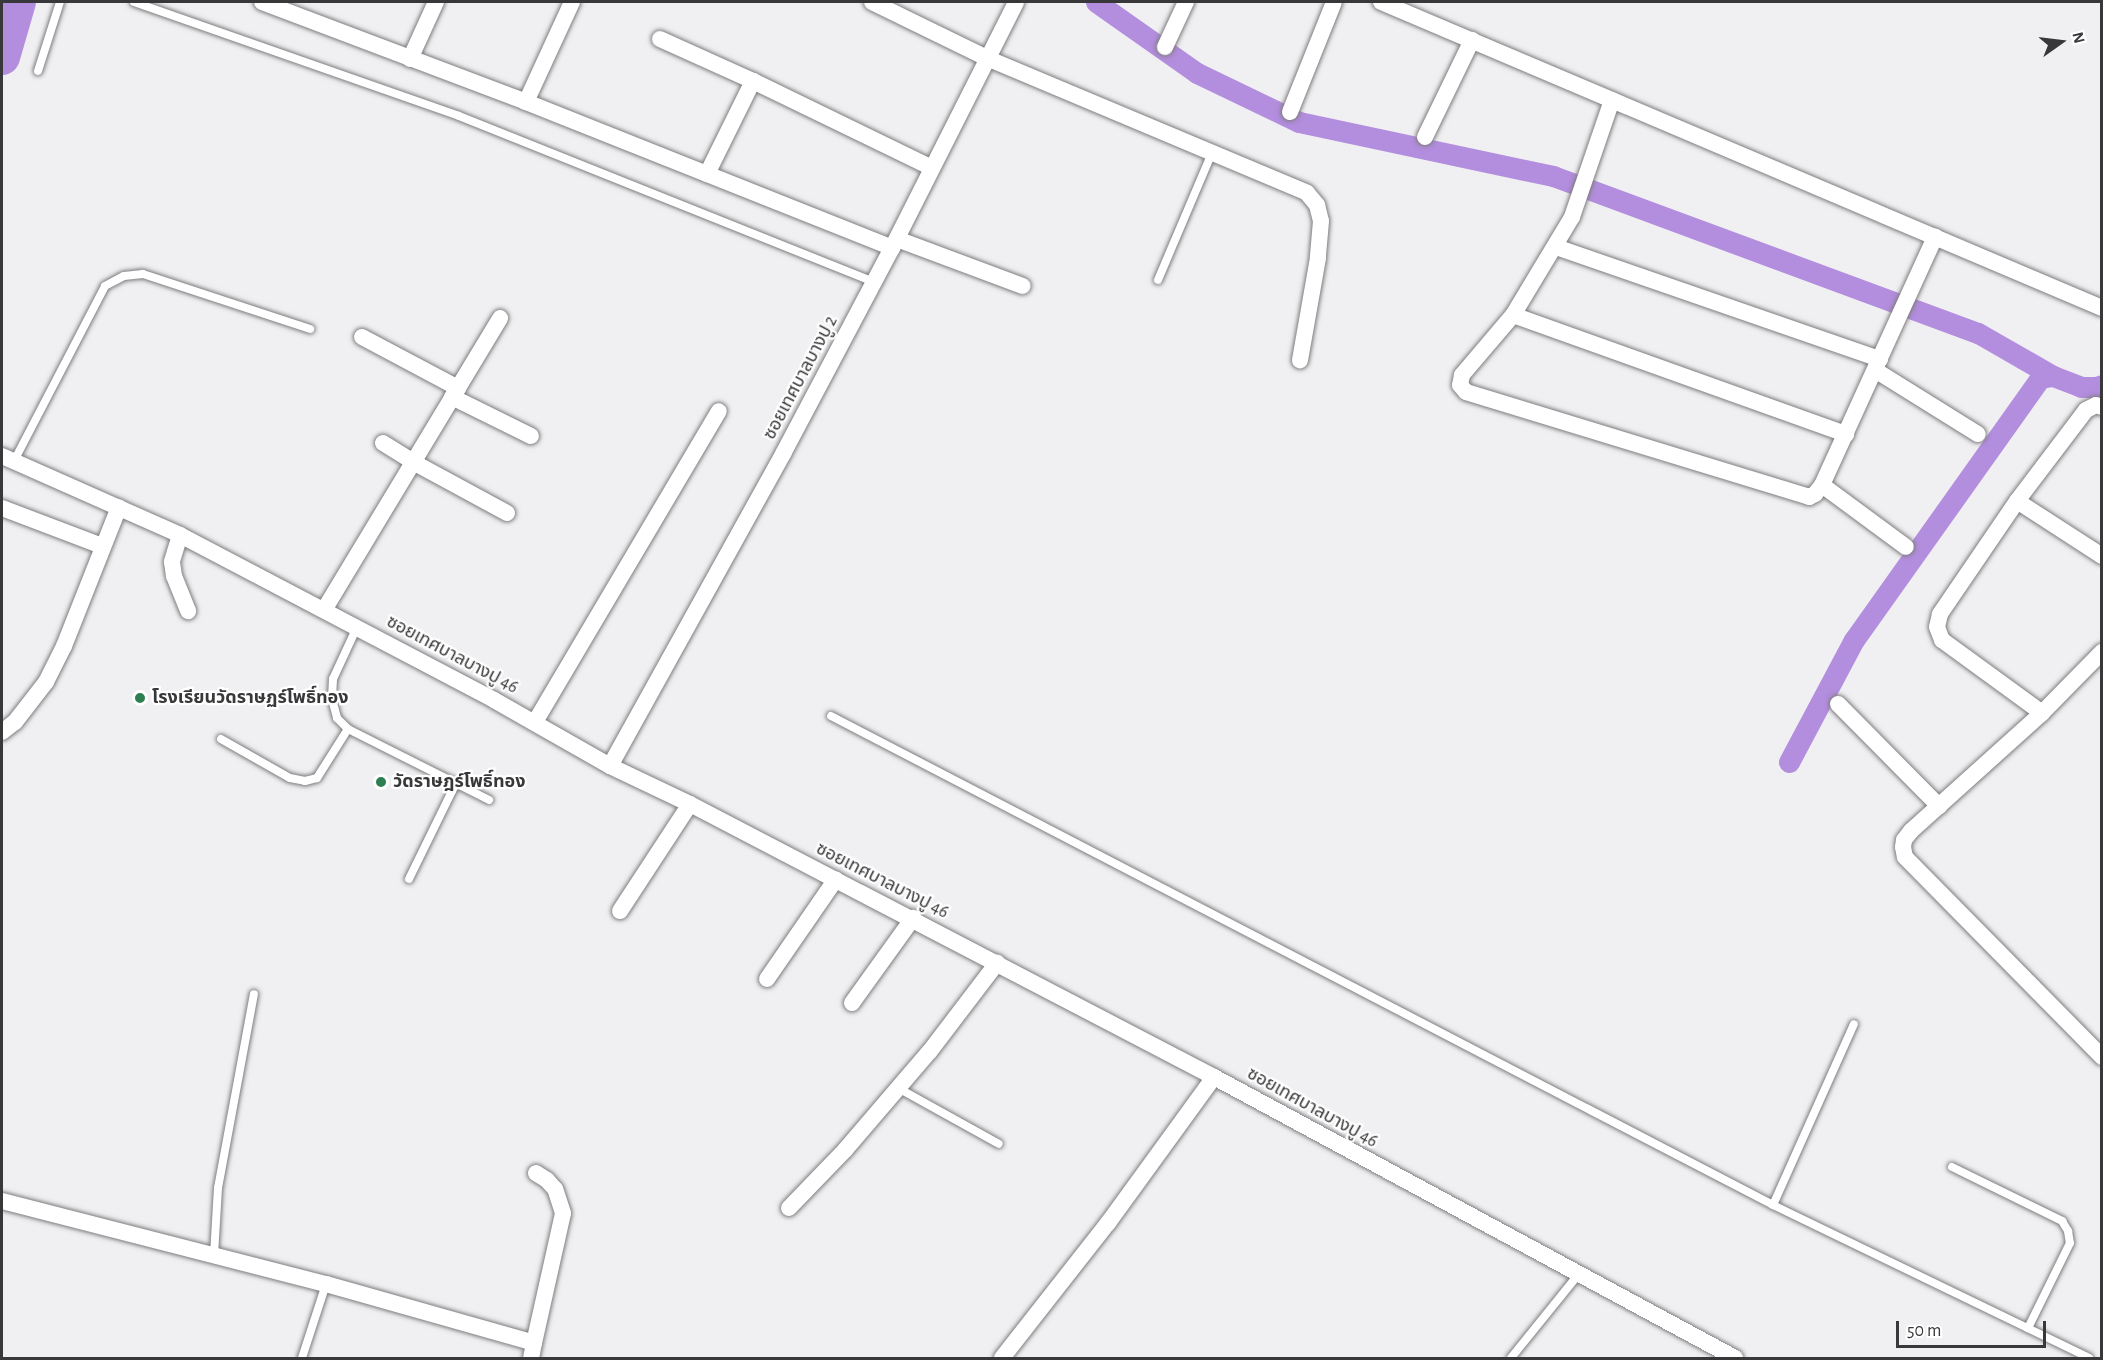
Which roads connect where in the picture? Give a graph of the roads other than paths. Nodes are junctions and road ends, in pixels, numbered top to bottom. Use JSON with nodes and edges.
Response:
{"nodes":[{"id":1,"x":60,"y":2,"type":"edge"},
{"id":2,"x":134,"y":2,"type":"edge"},
{"id":3,"x":262,"y":2,"type":"edge"},
{"id":4,"x":436,"y":2,"type":"edge"},
{"id":5,"x":572,"y":2,"type":"edge"},
{"id":6,"x":872,"y":2,"type":"edge"},
{"id":7,"x":1016,"y":2,"type":"edge"},
{"id":8,"x":1186,"y":2,"type":"edge"},
{"id":9,"x":1334,"y":2,"type":"edge"},
{"id":10,"x":1381,"y":2,"type":"edge"},
{"id":11,"x":302,"y":9,"type":"edge"},
{"id":12,"x":660,"y":39,"type":"dead end"},
{"id":13,"x":1472,"y":40,"type":"junction"},
{"id":14,"x":1165,"y":46,"type":"dead end"},
{"id":15,"x":410,"y":59,"type":"junction"},
{"id":16,"x":989,"y":59,"type":"junction"},
{"id":17,"x":38,"y":71,"type":"dead end"},
{"id":18,"x":753,"y":81,"type":"junction"},
{"id":19,"x":1612,"y":100,"type":"junction"},
{"id":20,"x":526,"y":102,"type":"junction"},
{"id":21,"x":1290,"y":112,"type":"dead end"},
{"id":22,"x":1425,"y":138,"type":"dead end"},
{"id":23,"x":1212,"y":153,"type":"junction"},
{"id":24,"x":932,"y":168,"type":"junction"},
{"id":25,"x":707,"y":174,"type":"junction"},
{"id":26,"x":1935,"y":237,"type":"junction"},
{"id":27,"x":895,"y":244,"type":"junction"},
{"id":28,"x":1556,"y":247,"type":"junction"},
{"id":29,"x":1158,"y":280,"type":"dead end"},
{"id":30,"x":874,"y":282,"type":"junction"},
{"id":31,"x":1023,"y":286,"type":"dead end"},
{"id":32,"x":2102,"y":308,"type":"edge"},
{"id":33,"x":1513,"y":315,"type":"junction"},
{"id":34,"x":500,"y":318,"type":"dead end"},
{"id":35,"x":310,"y":329,"type":"dead end"},
{"id":36,"x":362,"y":337,"type":"dead end"},
{"id":37,"x":1299,"y":360,"type":"dead end"},
{"id":38,"x":1878,"y":364,"type":"junction"},
{"id":39,"x":455,"y":392,"type":"junction"},
{"id":40,"x":2102,"y":407,"type":"edge"},
{"id":41,"x":719,"y":411,"type":"dead end"},
{"id":42,"x":1846,"y":434,"type":"junction"},
{"id":43,"x":1978,"y":434,"type":"dead end"},
{"id":44,"x":531,"y":436,"type":"dead end"},
{"id":45,"x":383,"y":443,"type":"dead end"},
{"id":46,"x":8,"y":459,"type":"edge"},
{"id":47,"x":413,"y":462,"type":"junction"},
{"id":48,"x":1822,"y":485,"type":"junction"},
{"id":49,"x":2017,"y":501,"type":"junction"},
{"id":50,"x":119,"y":507,"type":"junction"},
{"id":51,"x":2,"y":508,"type":"edge"},
{"id":52,"x":507,"y":513,"type":"dead end"},
{"id":53,"x":180,"y":535,"type":"junction"},
{"id":54,"x":102,"y":546,"type":"junction"},
{"id":55,"x":1906,"y":546,"type":"dead end"},
{"id":56,"x":2102,"y":556,"type":"edge"},
{"id":57,"x":324,"y":610,"type":"junction"},
{"id":58,"x":188,"y":611,"type":"dead end"},
{"id":59,"x":357,"y":627,"type":"junction"},
{"id":60,"x":2102,"y":652,"type":"edge"},
{"id":61,"x":1838,"y":704,"type":"dead end"},
{"id":62,"x":2042,"y":713,"type":"junction"},
{"id":63,"x":831,"y":716,"type":"dead end"},
{"id":64,"x":535,"y":722,"type":"junction"},
{"id":65,"x":348,"y":729,"type":"junction"},
{"id":66,"x":2,"y":732,"type":"edge"},
{"id":67,"x":221,"y":739,"type":"dead end"},
{"id":68,"x":610,"y":766,"type":"junction"},
{"id":69,"x":456,"y":783,"type":"junction"},
{"id":70,"x":489,"y":800,"type":"dead end"},
{"id":71,"x":690,"y":804,"type":"junction"},
{"id":72,"x":1939,"y":806,"type":"junction"},
{"id":73,"x":409,"y":879,"type":"dead end"},
{"id":74,"x":836,"y":879,"type":"junction"},
{"id":75,"x":620,"y":911,"type":"dead end"},
{"id":76,"x":912,"y":918,"type":"junction"},
{"id":77,"x":998,"y":963,"type":"junction"},
{"id":78,"x":767,"y":979,"type":"dead end"},
{"id":79,"x":254,"y":994,"type":"dead end"},
{"id":80,"x":852,"y":1003,"type":"dead end"},
{"id":81,"x":1854,"y":1024,"type":"dead end"},
{"id":82,"x":2102,"y":1057,"type":"edge"},
{"id":83,"x":1215,"y":1077,"type":"junction"},
{"id":84,"x":898,"y":1088,"type":"junction"},
{"id":85,"x":999,"y":1144,"type":"dead end"},
{"id":86,"x":1952,"y":1167,"type":"dead end"},
{"id":87,"x":536,"y":1173,"type":"dead end"},
{"id":88,"x":2,"y":1201,"type":"edge"},
{"id":89,"x":1773,"y":1205,"type":"junction"},
{"id":90,"x":789,"y":1208,"type":"dead end"},
{"id":91,"x":214,"y":1255,"type":"junction"},
{"id":92,"x":1578,"y":1275,"type":"junction"},
{"id":93,"x":326,"y":1284,"type":"junction"},
{"id":94,"x":2028,"y":1328,"type":"junction"},
{"id":95,"x":532,"y":1351,"type":"edge"},
{"id":96,"x":302,"y":1359,"type":"edge"},
{"id":97,"x":1002,"y":1359,"type":"edge"},
{"id":98,"x":1511,"y":1359,"type":"edge"},
{"id":99,"x":1735,"y":1359,"type":"edge"},
{"id":100,"x":2089,"y":1359,"type":"edge"}],
"edges":[{"from":1,"to":17,"type":"lane"},
{"from":2,"to":30,"type":"lane"},
{"from":3,"to":11,"type":"street"},
{"from":4,"to":15,"type":"street"},
{"from":5,"to":20,"type":"street"},
{"from":6,"to":16,"type":"street"},
{"from":7,"to":16,"type":"street","name":"ซอยเทศบาลบางปู 2"},
{"from":8,"to":14,"type":"street"},
{"from":9,"to":21,"type":"street"},
{"from":10,"to":13,"type":"street"},
{"from":11,"to":15,"type":"street"},
{"from":12,"to":18,"type":"street"},
{"from":13,"to":19,"type":"street"},
{"from":13,"to":22,"type":"street"},
{"from":15,"to":20,"type":"street"},
{"from":16,"to":23,"type":"street"},
{"from":16,"to":24,"type":"street","name":"ซอยเทศบาลบางปู 2"},
{"from":18,"to":24,"type":"street"},
{"from":18,"to":25,"type":"street"},
{"from":19,"to":26,"type":"street"},
{"from":19,"to":28,"type":"street"},
{"from":20,"to":25,"type":"street"},
{"from":23,"to":29,"type":"lane"},
{"from":23,"to":37,"type":"street"},
{"from":24,"to":27,"type":"street","name":"ซอยเทศบาลบางปู 2"},
{"from":25,"to":27,"type":"street"},
{"from":26,"to":32,"type":"street"},
{"from":26,"to":38,"type":"street"},
{"from":27,"to":30,"type":"street","name":"ซอยเทศบาลบางปู 2"},
{"from":27,"to":31,"type":"street"},
{"from":28,"to":33,"type":"street"},
{"from":28,"to":38,"type":"street"},
{"from":30,"to":68,"type":"street","name":"ซอยเทศบาลบางปู 2"},
{"from":33,"to":42,"type":"street"},
{"from":33,"to":48,"type":"street"},
{"from":34,"to":39,"type":"street"},
{"from":35,"to":46,"type":"lane"},
{"from":36,"to":39,"type":"street"},
{"from":38,"to":42,"type":"street"},
{"from":38,"to":43,"type":"street"},
{"from":39,"to":44,"type":"street"},
{"from":39,"to":47,"type":"street"},
{"from":40,"to":49,"type":"street"},
{"from":41,"to":64,"type":"street"},
{"from":42,"to":48,"type":"street"},
{"from":45,"to":47,"type":"street"},
{"from":46,"to":50,"type":"street","name":"ซอยเทศบาลบางปู 46"},
{"from":47,"to":52,"type":"street"},
{"from":47,"to":57,"type":"street"},
{"from":48,"to":55,"type":"street"},
{"from":49,"to":56,"type":"street"},
{"from":49,"to":62,"type":"street"},
{"from":50,"to":53,"type":"street","name":"ซอยเทศบาลบางปู 46"},
{"from":50,"to":54,"type":"street"},
{"from":51,"to":54,"type":"street"},
{"from":53,"to":57,"type":"street","name":"ซอยเทศบาลบางปู 46"},
{"from":53,"to":58,"type":"street"},
{"from":54,"to":66,"type":"street"},
{"from":57,"to":59,"type":"street","name":"ซอยเทศบาลบางปู 46"},
{"from":59,"to":64,"type":"street","name":"ซอยเทศบาลบางปู 46"},
{"from":59,"to":65,"type":"lane"},
{"from":60,"to":62,"type":"street"},
{"from":61,"to":72,"type":"street"},
{"from":62,"to":72,"type":"street"},
{"from":63,"to":89,"type":"lane"},
{"from":64,"to":68,"type":"street","name":"ซอยเทศบาลบางปู 46"},
{"from":65,"to":67,"type":"lane"},
{"from":65,"to":69,"type":"lane"},
{"from":68,"to":71,"type":"street","name":"ซอยเทศบาลบางปู 46"},
{"from":69,"to":70,"type":"lane"},
{"from":69,"to":73,"type":"lane"},
{"from":71,"to":74,"type":"street","name":"ซอยเทศบาลบางปู 46"},
{"from":71,"to":75,"type":"street"},
{"from":72,"to":82,"type":"street"},
{"from":74,"to":76,"type":"street","name":"ซอยเทศบาลบางปู 46"},
{"from":74,"to":78,"type":"street"},
{"from":76,"to":77,"type":"street","name":"ซอยเทศบาลบางปู 46"},
{"from":76,"to":80,"type":"street"},
{"from":77,"to":83,"type":"street","name":"ซอยเทศบาลบางปู 46"},
{"from":77,"to":84,"type":"street"},
{"from":79,"to":91,"type":"lane"},
{"from":81,"to":89,"type":"lane"},
{"from":83,"to":92,"type":"street","name":"ซอยเทศบาลบางปู 46"},
{"from":83,"to":97,"type":"street"},
{"from":84,"to":85,"type":"lane"},
{"from":84,"to":90,"type":"street"},
{"from":86,"to":94,"type":"lane"},
{"from":87,"to":95,"type":"street"},
{"from":88,"to":91,"type":"street"},
{"from":89,"to":94,"type":"lane"},
{"from":91,"to":93,"type":"street"},
{"from":92,"to":98,"type":"lane"},
{"from":92,"to":99,"type":"street","name":"ซอยเทศบาลบางปู 46"},
{"from":93,"to":95,"type":"street"},
{"from":93,"to":96,"type":"lane"},
{"from":94,"to":100,"type":"lane"}]}
